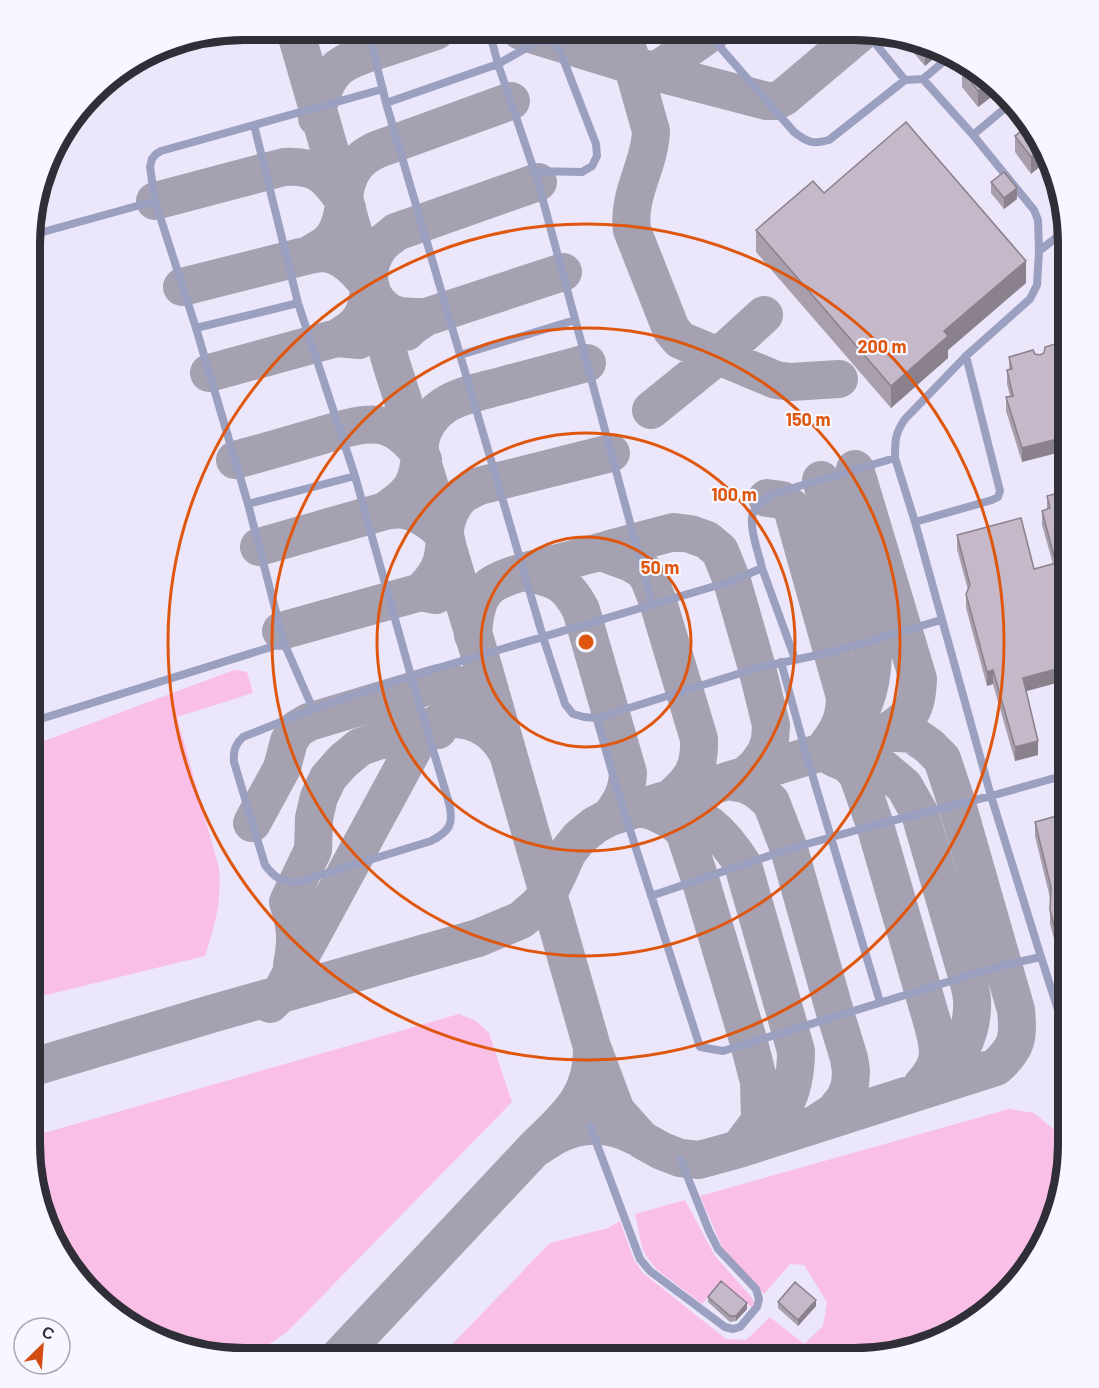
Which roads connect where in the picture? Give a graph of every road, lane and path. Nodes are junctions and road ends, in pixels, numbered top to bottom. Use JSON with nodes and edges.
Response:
{"nodes":[{"id":1,"x":714,"y":40,"type":"edge"},
{"id":2,"x":371,"y":41,"type":"edge"},
{"id":3,"x":492,"y":41,"type":"edge"},
{"id":4,"x":873,"y":41,"type":"edge"},
{"id":5,"x":944,"y":61,"type":"edge"},
{"id":6,"x":498,"y":64,"type":"junction"},
{"id":7,"x":923,"y":79,"type":"junction"},
{"id":8,"x":904,"y":81,"type":"junction"},
{"id":9,"x":383,"y":89,"type":"junction"},
{"id":10,"x":386,"y":103,"type":"junction"},
{"id":11,"x":1006,"y":108,"type":"edge"},
{"id":12,"x":254,"y":125,"type":"junction"},
{"id":13,"x":973,"y":135,"type":"junction"},
{"id":14,"x":533,"y":171,"type":"junction"},
{"id":15,"x":155,"y":201,"type":"junction"},
{"id":16,"x":41,"y":233,"type":"edge"},
{"id":17,"x":1058,"y":237,"type":"edge"},
{"id":18,"x":1039,"y":251,"type":"junction"},
{"id":19,"x":298,"y":303,"type":"junction"},
{"id":20,"x":575,"y":320,"type":"junction"},
{"id":21,"x":196,"y":328,"type":"junction"},
{"id":22,"x":460,"y":355,"type":"junction"},
{"id":23,"x":966,"y":356,"type":"junction"},
{"id":24,"x":895,"y":458,"type":"junction"},
{"id":25,"x":355,"y":476,"type":"junction"},
{"id":26,"x":248,"y":504,"type":"junction"},
{"id":27,"x":915,"y":522,"type":"junction"},
{"id":28,"x":762,"y":568,"type":"junction"},
{"id":29,"x":652,"y":604,"type":"junction"},
{"id":30,"x":942,"y":621,"type":"junction"},
{"id":31,"x":543,"y":637,"type":"junction"},
{"id":32,"x":284,"y":643,"type":"junction"},
{"id":33,"x":795,"y":659,"type":"junction"},
{"id":34,"x":781,"y":662,"type":"junction"},
{"id":35,"x":411,"y":676,"type":"junction"},
{"id":36,"x":313,"y":709,"type":"junction"},
{"id":37,"x":597,"y":718,"type":"junction"},
{"id":38,"x":40,"y":719,"type":"edge"},
{"id":39,"x":1058,"y":777,"type":"edge"},
{"id":40,"x":991,"y":796,"type":"junction"},
{"id":41,"x":832,"y":838,"type":"junction"},
{"id":42,"x":651,"y":896,"type":"junction"},
{"id":43,"x":1041,"y":957,"type":"junction"},
{"id":44,"x":880,"y":1002,"type":"junction"},
{"id":45,"x":1058,"y":1010,"type":"edge"},
{"id":46,"x":590,"y":1126,"type":"dead end"},
{"id":47,"x":680,"y":1158,"type":"dead end"}],
"edges":[{"from":1,"to":8,"type":"lane"},
{"from":2,"to":9,"type":"lane"},
{"from":3,"to":6,"type":"lane"},
{"from":4,"to":8,"type":"lane"},
{"from":5,"to":7,"type":"lane"},
{"from":6,"to":10,"type":"lane"},
{"from":6,"to":14,"type":"lane"},
{"from":6,"to":14,"type":"lane"},
{"from":7,"to":8,"type":"lane"},
{"from":7,"to":13,"type":"lane"},
{"from":9,"to":10,"type":"lane"},
{"from":9,"to":12,"type":"lane"},
{"from":10,"to":22,"type":"lane"},
{"from":11,"to":13,"type":"lane"},
{"from":12,"to":15,"type":"lane"},
{"from":12,"to":19,"type":"lane"},
{"from":13,"to":18,"type":"lane"},
{"from":14,"to":20,"type":"lane"},
{"from":15,"to":16,"type":"lane"},
{"from":15,"to":21,"type":"lane"},
{"from":17,"to":18,"type":"lane"},
{"from":18,"to":23,"type":"lane"},
{"from":19,"to":21,"type":"lane"},
{"from":19,"to":25,"type":"lane"},
{"from":20,"to":22,"type":"lane"},
{"from":20,"to":29,"type":"lane"},
{"from":21,"to":26,"type":"lane"},
{"from":22,"to":31,"type":"lane"},
{"from":23,"to":24,"type":"lane"},
{"from":23,"to":27,"type":"lane"},
{"from":24,"to":27,"type":"lane"},
{"from":24,"to":28,"type":"lane"},
{"from":25,"to":26,"type":"lane"},
{"from":25,"to":35,"type":"lane"},
{"from":26,"to":32,"type":"lane"},
{"from":27,"to":30,"type":"lane"},
{"from":28,"to":29,"type":"lane"},
{"from":28,"to":33,"type":"lane"},
{"from":29,"to":31,"type":"lane"},
{"from":30,"to":33,"type":"lane"},
{"from":30,"to":40,"type":"lane"},
{"from":31,"to":35,"type":"lane"},
{"from":31,"to":37,"type":"lane"},
{"from":32,"to":36,"type":"lane"},
{"from":32,"to":38,"type":"lane"},
{"from":33,"to":34,"type":"lane"},
{"from":34,"to":37,"type":"lane"},
{"from":34,"to":41,"type":"lane"},
{"from":35,"to":36,"type":"lane"},
{"from":35,"to":36,"type":"lane"},
{"from":37,"to":42,"type":"lane"},
{"from":39,"to":40,"type":"lane"},
{"from":40,"to":41,"type":"lane"},
{"from":40,"to":43,"type":"lane"},
{"from":41,"to":42,"type":"lane"},
{"from":41,"to":44,"type":"lane"},
{"from":42,"to":44,"type":"lane"},
{"from":43,"to":44,"type":"lane"},
{"from":43,"to":45,"type":"lane"},
{"from":46,"to":47,"type":"lane"}]}
